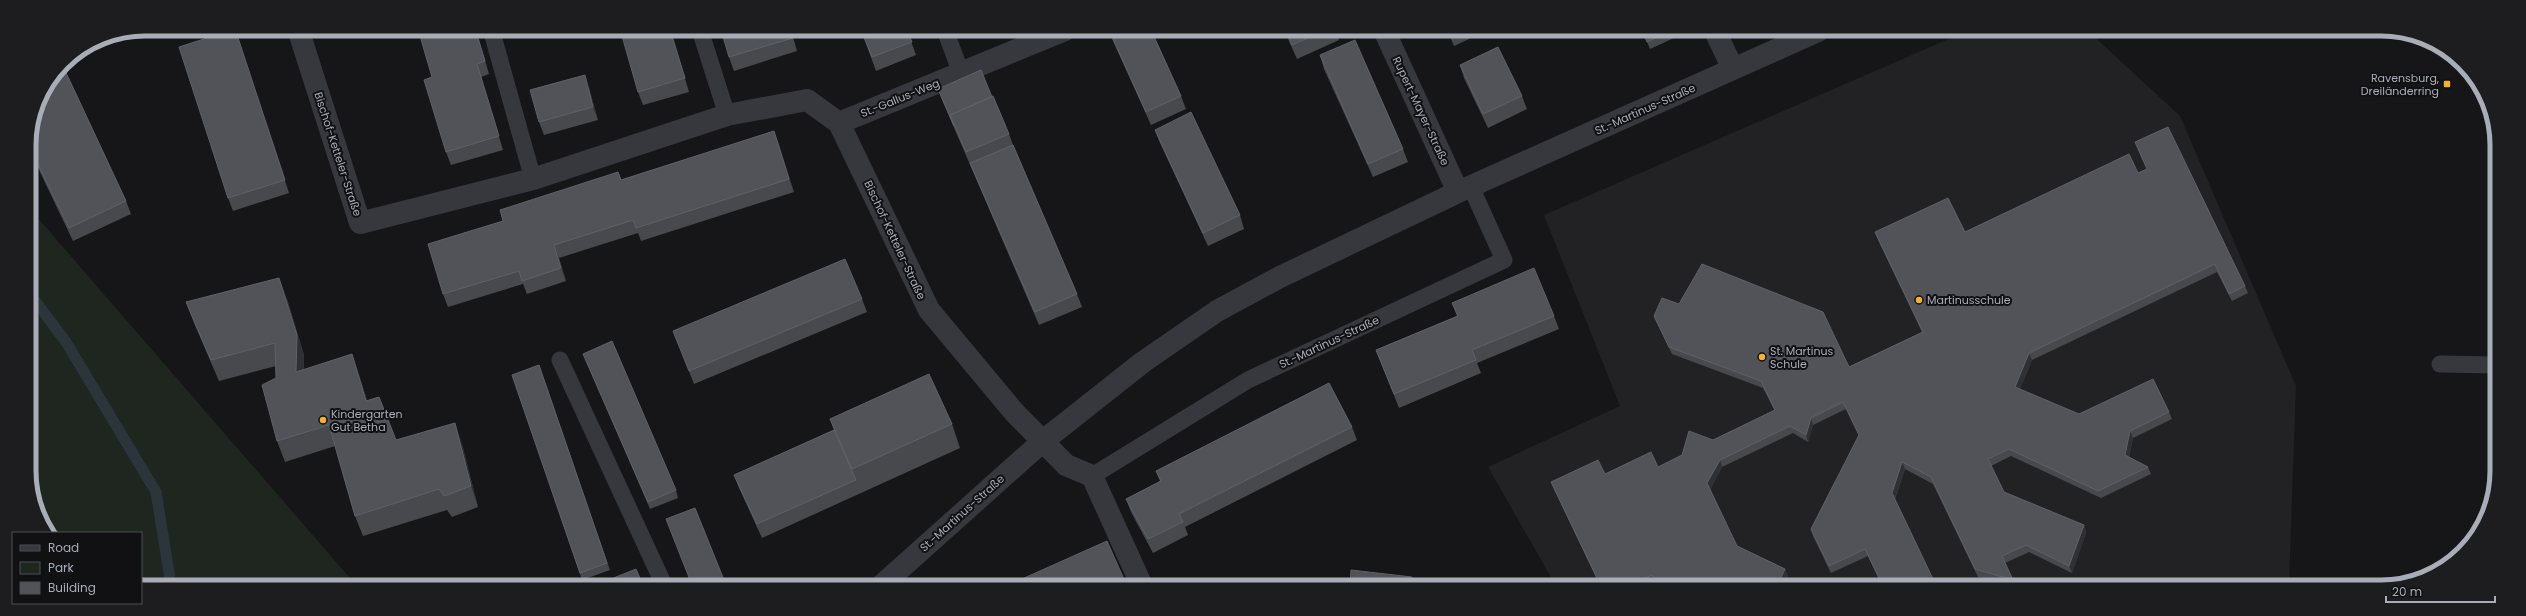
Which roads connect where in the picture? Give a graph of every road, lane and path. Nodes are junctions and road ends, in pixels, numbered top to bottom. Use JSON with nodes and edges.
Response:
{"nodes":[{"id":1,"x":300,"y":36,"type":"edge"},
{"id":2,"x":493,"y":36,"type":"edge"},
{"id":3,"x":702,"y":36,"type":"edge"},
{"id":4,"x":947,"y":36,"type":"edge"},
{"id":5,"x":1050,"y":36,"type":"edge"},
{"id":6,"x":1387,"y":36,"type":"edge"},
{"id":7,"x":1718,"y":36,"type":"edge"},
{"id":8,"x":1807,"y":36,"type":"edge"},
{"id":9,"x":1733,"y":69,"type":"junction"},
{"id":10,"x":961,"y":73,"type":"junction"},
{"id":11,"x":727,"y":115,"type":"junction"},
{"id":12,"x":840,"y":123,"type":"junction"},
{"id":13,"x":533,"y":179,"type":"junction"},
{"id":14,"x":1465,"y":189,"type":"junction"},
{"id":15,"x":560,"y":360,"type":"dead end"},
{"id":16,"x":2440,"y":364,"type":"dead end"},
{"id":17,"x":2490,"y":365,"type":"edge"},
{"id":18,"x":1043,"y":441,"type":"junction"},
{"id":19,"x":1092,"y":476,"type":"junction"},
{"id":20,"x":662,"y":580,"type":"edge"},
{"id":21,"x":889,"y":580,"type":"edge"},
{"id":22,"x":1139,"y":580,"type":"edge"}],
"edges":[{"from":1,"to":13,"type":"street","name":"Bischof-Ketteler-Straße"},
{"from":2,"to":13,"type":"lane"},
{"from":3,"to":11,"type":"lane"},
{"from":4,"to":10,"type":"lane"},
{"from":5,"to":10,"type":"street","name":"St.-Gallus-Weg"},
{"from":6,"to":14,"type":"street","name":"Rupert-Mayer-Straße"},
{"from":7,"to":9,"type":"street"},
{"from":8,"to":9,"type":"street","name":"St.-Martinus-Straße"},
{"from":9,"to":14,"type":"street","name":"St.-Martinus-Straße"},
{"from":10,"to":12,"type":"street","name":"St.-Gallus-Weg"},
{"from":11,"to":12,"type":"street","name":"Bischof-Ketteler-Straße"},
{"from":11,"to":13,"type":"street","name":"Bischof-Ketteler-Straße"},
{"from":12,"to":18,"type":"street","name":"Bischof-Ketteler-Straße"},
{"from":14,"to":18,"type":"street","name":"St.-Martinus-Straße"},
{"from":14,"to":19,"type":"lane","name":"St.-Martinus-Straße"},
{"from":15,"to":20,"type":"lane"},
{"from":16,"to":17,"type":"lane"},
{"from":18,"to":19,"type":"street"},
{"from":18,"to":21,"type":"street","name":"St.-Martinus-Straße"},
{"from":19,"to":22,"type":"street"}]}
